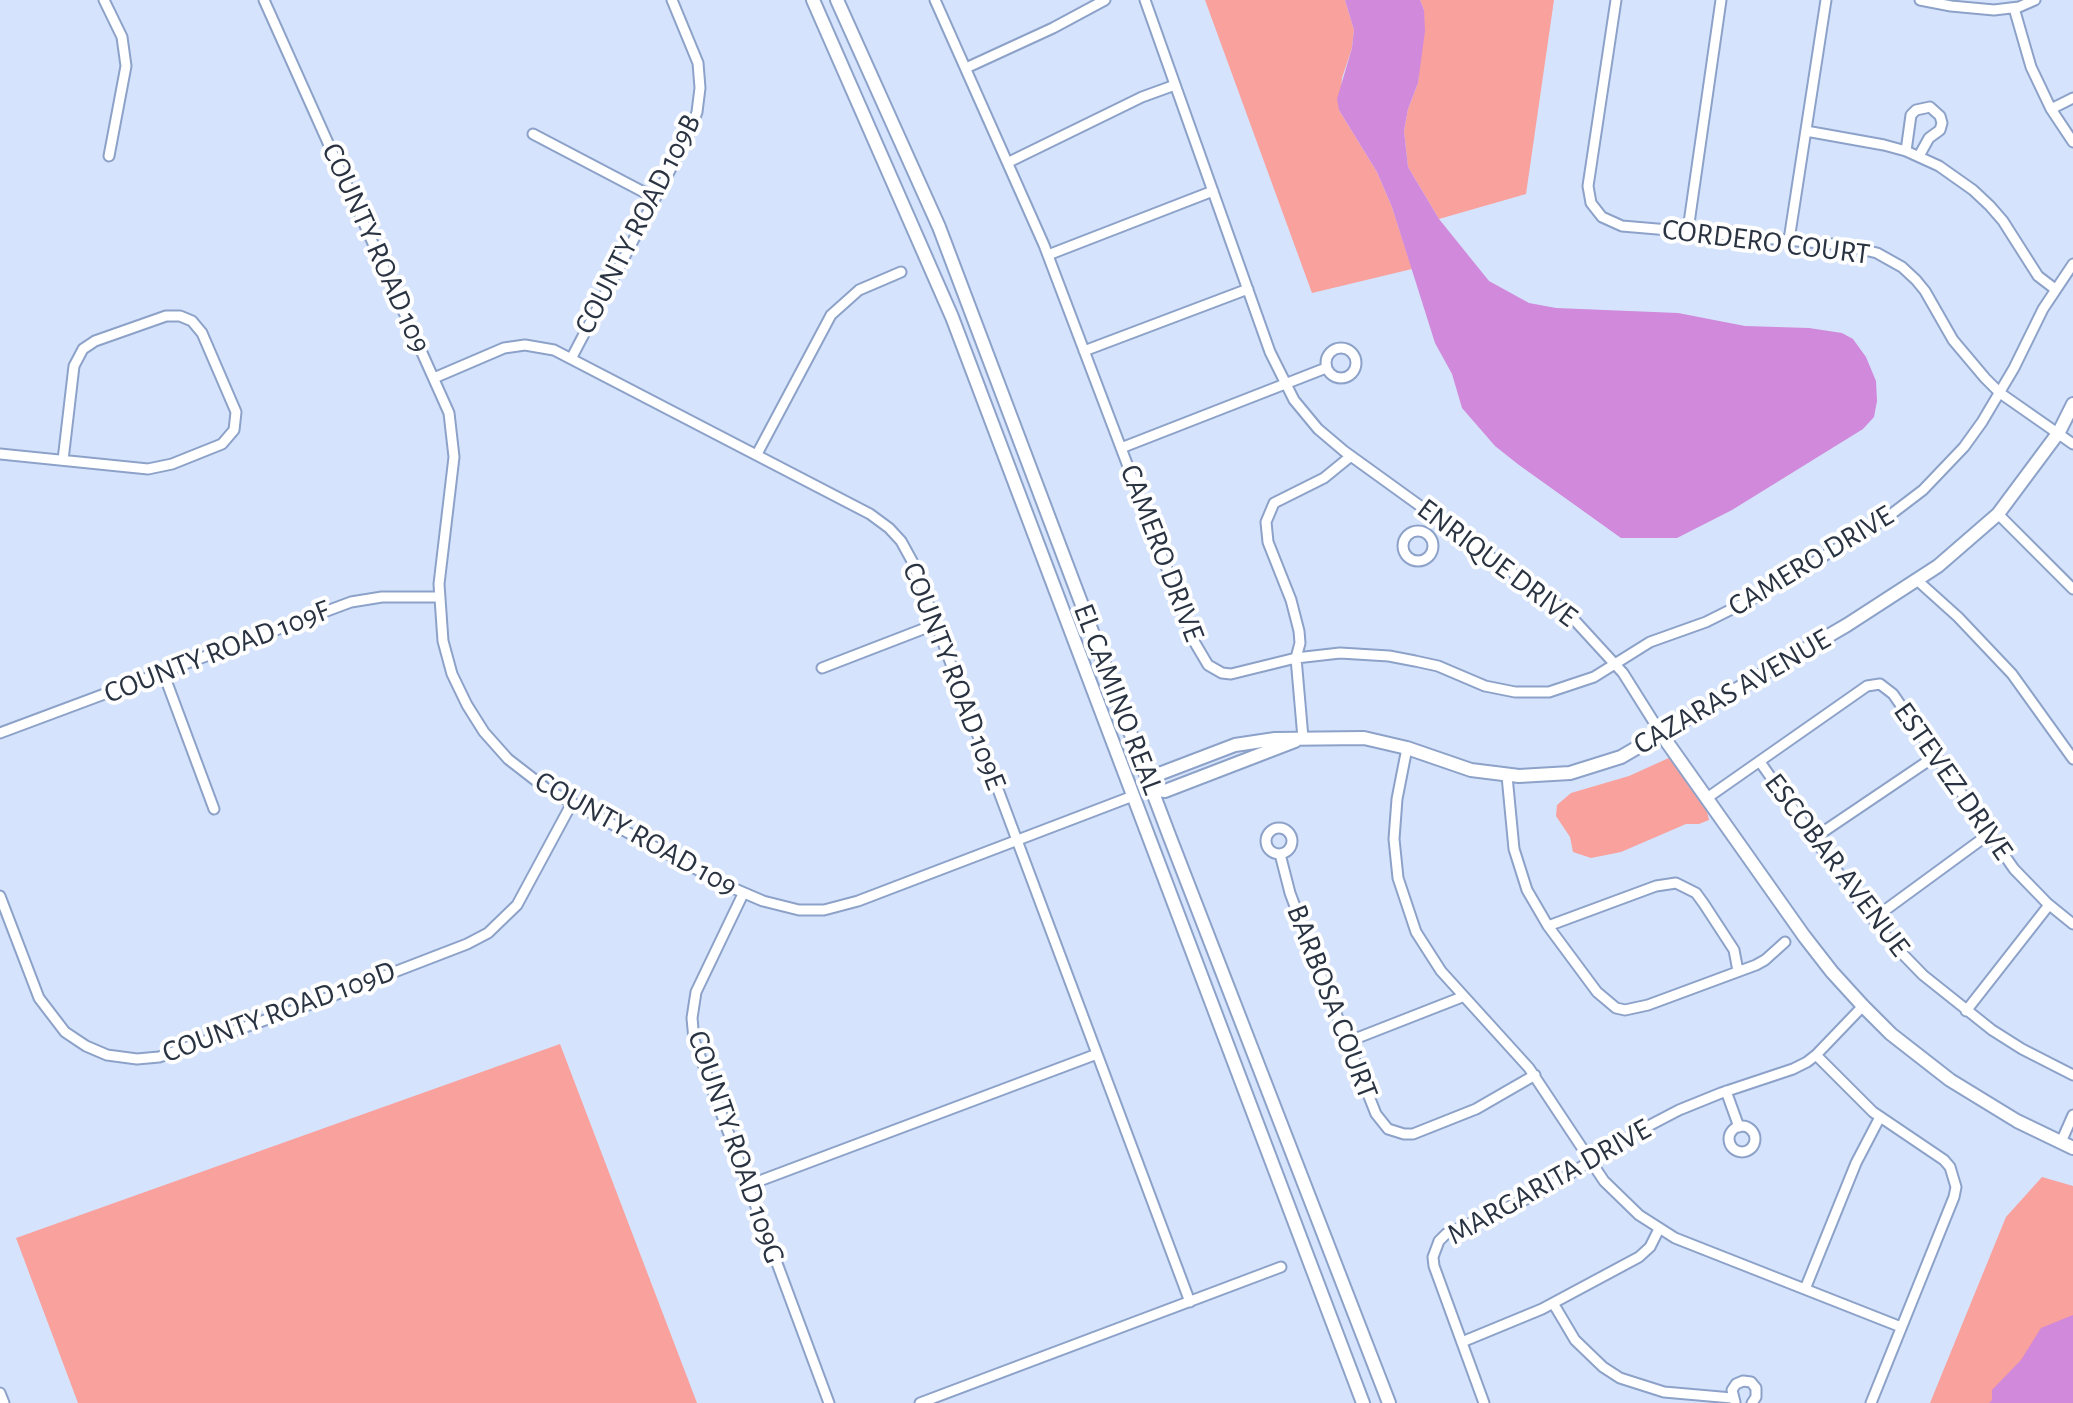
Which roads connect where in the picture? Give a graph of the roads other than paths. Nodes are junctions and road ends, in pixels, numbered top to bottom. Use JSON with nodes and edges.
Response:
{"nodes":[{"id":1,"x":104,"y":0,"type":"edge"},
{"id":2,"x":264,"y":0,"type":"edge"},
{"id":3,"x":672,"y":0,"type":"edge"},
{"id":4,"x":813,"y":0,"type":"edge"},
{"id":5,"x":837,"y":0,"type":"edge"},
{"id":6,"x":935,"y":0,"type":"edge"},
{"id":7,"x":1105,"y":0,"type":"edge"},
{"id":8,"x":1145,"y":0,"type":"edge"},
{"id":9,"x":1616,"y":0,"type":"edge"},
{"id":10,"x":1721,"y":0,"type":"edge"},
{"id":11,"x":1826,"y":0,"type":"edge"},
{"id":12,"x":1920,"y":0,"type":"edge"},
{"id":13,"x":2035,"y":0,"type":"edge"},
{"id":14,"x":2014,"y":8,"type":"junction"},
{"id":15,"x":966,"y":68,"type":"junction"},
{"id":16,"x":1175,"y":85,"type":"junction"},
{"id":17,"x":2073,"y":98,"type":"edge"},
{"id":18,"x":2051,"y":109,"type":"junction"},
{"id":19,"x":1806,"y":131,"type":"junction"},
{"id":20,"x":533,"y":134,"type":"dead end"},
{"id":21,"x":2073,"y":142,"type":"edge"},
{"id":22,"x":1906,"y":151,"type":"junction"},
{"id":23,"x":109,"y":156,"type":"dead end"},
{"id":24,"x":1919,"y":156,"type":"junction"},
{"id":25,"x":1009,"y":162,"type":"junction"},
{"id":26,"x":1213,"y":191,"type":"junction"},
{"id":27,"x":655,"y":198,"type":"junction"},
{"id":28,"x":1688,"y":230,"type":"junction"},
{"id":29,"x":1789,"y":240,"type":"junction"},
{"id":30,"x":1048,"y":255,"type":"junction"},
{"id":31,"x":2073,"y":264,"type":"edge"},
{"id":32,"x":901,"y":272,"type":"dead end"},
{"id":33,"x":1248,"y":289,"type":"junction"},
{"id":34,"x":2055,"y":289,"type":"junction"},
{"id":35,"x":1084,"y":351,"type":"junction"},
{"id":36,"x":572,"y":357,"type":"junction"},
{"id":37,"x":1326,"y":368,"type":"dead end"},
{"id":38,"x":434,"y":378,"type":"junction"},
{"id":39,"x":1285,"y":385,"type":"junction"},
{"id":40,"x":2000,"y":393,"type":"junction"},
{"id":41,"x":2073,"y":404,"type":"edge"},
{"id":42,"x":2059,"y":432,"type":"junction"},
{"id":43,"x":2073,"y":444,"type":"edge"},
{"id":44,"x":1121,"y":448,"type":"junction"},
{"id":45,"x":0,"y":454,"type":"edge"},
{"id":46,"x":757,"y":454,"type":"junction"},
{"id":47,"x":1351,"y":456,"type":"junction"},
{"id":48,"x":63,"y":460,"type":"junction"},
{"id":49,"x":1998,"y":514,"type":"junction"},
{"id":50,"x":1437,"y":517,"type":"junction"},
{"id":51,"x":1426,"y":534,"type":"dead end"},
{"id":52,"x":1918,"y":581,"type":"junction"},
{"id":53,"x":2073,"y":589,"type":"edge"},
{"id":54,"x":439,"y":597,"type":"junction"},
{"id":55,"x":936,"y":624,"type":"junction"},
{"id":56,"x":1296,"y":658,"type":"junction"},
{"id":57,"x":1616,"y":664,"type":"junction"},
{"id":58,"x":822,"y":668,"type":"dead end"},
{"id":59,"x":163,"y":672,"type":"junction"},
{"id":60,"x":0,"y":733,"type":"edge"},
{"id":61,"x":1662,"y":735,"type":"junction"},
{"id":62,"x":1303,"y":738,"type":"junction"},
{"id":63,"x":1407,"y":748,"type":"junction"},
{"id":64,"x":1934,"y":757,"type":"junction"},
{"id":65,"x":2073,"y":759,"type":"edge"},
{"id":66,"x":1760,"y":762,"type":"junction"},
{"id":67,"x":1507,"y":776,"type":"junction"},
{"id":68,"x":1152,"y":789,"type":"junction"},
{"id":69,"x":1133,"y":796,"type":"junction"},
{"id":70,"x":1707,"y":798,"type":"junction"},
{"id":71,"x":572,"y":803,"type":"junction"},
{"id":72,"x":214,"y":809,"type":"dead end"},
{"id":73,"x":1989,"y":834,"type":"junction"},
{"id":74,"x":1814,"y":838,"type":"junction"},
{"id":75,"x":1017,"y":842,"type":"junction"},
{"id":76,"x":1280,"y":854,"type":"dead end"},
{"id":77,"x":743,"y":894,"type":"junction"},
{"id":78,"x":0,"y":896,"type":"edge"},
{"id":79,"x":2049,"y":905,"type":"junction"},
{"id":80,"x":1873,"y":919,"type":"junction"},
{"id":81,"x":2073,"y":924,"type":"edge"},
{"id":82,"x":1548,"y":926,"type":"junction"},
{"id":83,"x":1785,"y":942,"type":"dead end"},
{"id":84,"x":1738,"y":971,"type":"junction"},
{"id":85,"x":1462,"y":997,"type":"junction"},
{"id":86,"x":1863,"y":1006,"type":"junction"},
{"id":87,"x":1966,"y":1011,"type":"junction"},
{"id":88,"x":1347,"y":1042,"type":"junction"},
{"id":89,"x":1097,"y":1054,"type":"junction"},
{"id":90,"x":1816,"y":1055,"type":"junction"},
{"id":91,"x":1535,"y":1075,"type":"junction"},
{"id":92,"x":2073,"y":1075,"type":"edge"},
{"id":93,"x":1726,"y":1091,"type":"junction"},
{"id":94,"x":2073,"y":1115,"type":"edge"},
{"id":95,"x":1880,"y":1117,"type":"junction"},
{"id":96,"x":1739,"y":1127,"type":"dead end"},
{"id":97,"x":2067,"y":1145,"type":"edge"},
{"id":98,"x":1590,"y":1162,"type":"junction"},
{"id":99,"x":746,"y":1186,"type":"junction"},
{"id":100,"x":1659,"y":1229,"type":"junction"},
{"id":101,"x":1281,"y":1267,"type":"dead end"},
{"id":102,"x":1805,"y":1289,"type":"junction"},
{"id":103,"x":1190,"y":1302,"type":"junction"},
{"id":104,"x":1553,"y":1303,"type":"junction"},
{"id":105,"x":1901,"y":1327,"type":"junction"},
{"id":106,"x":1462,"y":1342,"type":"junction"},
{"id":107,"x":0,"y":1393,"type":"edge"},
{"id":108,"x":1734,"y":1401,"type":"edge"},
{"id":109,"x":4,"y":1403,"type":"edge"},
{"id":110,"x":829,"y":1403,"type":"edge"},
{"id":111,"x":920,"y":1403,"type":"edge"},
{"id":112,"x":1363,"y":1403,"type":"edge"},
{"id":113,"x":1389,"y":1403,"type":"edge"},
{"id":114,"x":1484,"y":1403,"type":"edge"},
{"id":115,"x":1752,"y":1403,"type":"edge"},
{"id":116,"x":1871,"y":1403,"type":"edge"}],
"edges":[{"from":1,"to":23,"type":"street"},
{"from":2,"to":38,"type":"street","name":"COUNTY ROAD 109"},
{"from":3,"to":27,"type":"street","name":"COUNTY ROAD 109B"},
{"from":4,"to":69,"type":"main road","name":"EL CAMINO REAL"},
{"from":5,"to":68,"type":"main road","name":"EL CAMINO REAL"},
{"from":6,"to":15,"type":"street","name":"CAMERO DRIVE"},
{"from":7,"to":15,"type":"street"},
{"from":8,"to":16,"type":"street","name":"ENRIQUE DRIVE"},
{"from":9,"to":28,"type":"street","name":"CORDERO COURT"},
{"from":10,"to":28,"type":"street"},
{"from":11,"to":19,"type":"street"},
{"from":12,"to":14,"type":"street"},
{"from":13,"to":14,"type":"street"},
{"from":14,"to":18,"type":"street"},
{"from":15,"to":25,"type":"street","name":"CAMERO DRIVE"},
{"from":16,"to":25,"type":"street"},
{"from":16,"to":26,"type":"street","name":"ENRIQUE DRIVE"},
{"from":17,"to":18,"type":"street"},
{"from":18,"to":21,"type":"street"},
{"from":19,"to":22,"type":"street"},
{"from":19,"to":29,"type":"street"},
{"from":20,"to":27,"type":"street"},
{"from":22,"to":24,"type":"street"},
{"from":22,"to":24,"type":"street"},
{"from":24,"to":34,"type":"street"},
{"from":25,"to":30,"type":"street","name":"CAMERO DRIVE"},
{"from":26,"to":30,"type":"street"},
{"from":26,"to":33,"type":"street","name":"ENRIQUE DRIVE"},
{"from":27,"to":36,"type":"street","name":"COUNTY ROAD 109B"},
{"from":28,"to":29,"type":"street","name":"CORDERO COURT"},
{"from":29,"to":40,"type":"street","name":"CORDERO COURT"},
{"from":30,"to":35,"type":"street","name":"CAMERO DRIVE"},
{"from":31,"to":34,"type":"street","name":"CAMERO DRIVE"},
{"from":32,"to":46,"type":"street"},
{"from":33,"to":35,"type":"street"},
{"from":33,"to":39,"type":"street","name":"ENRIQUE DRIVE"},
{"from":34,"to":40,"type":"street","name":"CAMERO DRIVE"},
{"from":35,"to":44,"type":"street","name":"CAMERO DRIVE"},
{"from":36,"to":38,"type":"street","name":"COUNTY ROAD 109E"},
{"from":36,"to":46,"type":"street","name":"COUNTY ROAD 109E"},
{"from":37,"to":39,"type":"street"},
{"from":38,"to":54,"type":"street","name":"COUNTY ROAD 109"},
{"from":39,"to":44,"type":"street"},
{"from":39,"to":47,"type":"street","name":"ENRIQUE DRIVE"},
{"from":40,"to":42,"type":"street","name":"CORDERO COURT"},
{"from":40,"to":57,"type":"street","name":"CAMERO DRIVE"},
{"from":41,"to":42,"type":"main road","name":"CAZARAS AVENUE"},
{"from":42,"to":43,"type":"street","name":"CORDERO COURT"},
{"from":42,"to":49,"type":"main road","name":"CAZARAS AVENUE"},
{"from":44,"to":56,"type":"street","name":"CAMERO DRIVE"},
{"from":45,"to":48,"type":"street"},
{"from":46,"to":55,"type":"street","name":"COUNTY ROAD 109E"},
{"from":47,"to":50,"type":"street","name":"ENRIQUE DRIVE"},
{"from":47,"to":56,"type":"street"},
{"from":48,"to":48,"type":"street"},
{"from":49,"to":52,"type":"main road","name":"CAZARAS AVENUE"},
{"from":49,"to":53,"type":"street"},
{"from":50,"to":51,"type":"street"},
{"from":50,"to":57,"type":"street","name":"ENRIQUE DRIVE"},
{"from":52,"to":61,"type":"main road","name":"CAZARAS AVENUE"},
{"from":52,"to":65,"type":"street"},
{"from":54,"to":59,"type":"street","name":"COUNTY ROAD 109F"},
{"from":54,"to":71,"type":"street","name":"COUNTY ROAD 109"},
{"from":55,"to":58,"type":"street"},
{"from":55,"to":75,"type":"street","name":"COUNTY ROAD 109E"},
{"from":56,"to":57,"type":"street","name":"CAMERO DRIVE"},
{"from":56,"to":62,"type":"street"},
{"from":57,"to":61,"type":"street","name":"ENRIQUE DRIVE"},
{"from":59,"to":60,"type":"street","name":"COUNTY ROAD 109F"},
{"from":59,"to":72,"type":"street"},
{"from":61,"to":67,"type":"main road","name":"CAZARAS AVENUE"},
{"from":61,"to":70,"type":"main road","name":"ENRIQUE DRIVE"},
{"from":62,"to":63,"type":"main road","name":"CAZARAS AVENUE"},
{"from":62,"to":68,"type":"main road","name":"CAZARAS AVENUE"},
{"from":62,"to":68,"type":"main road","name":"CAZARAS AVENUE"},
{"from":63,"to":67,"type":"main road","name":"CAZARAS AVENUE"},
{"from":63,"to":85,"type":"street"},
{"from":64,"to":66,"type":"street","name":"ESTEVEZ DRIVE"},
{"from":64,"to":73,"type":"street","name":"ESTEVEZ DRIVE"},
{"from":64,"to":74,"type":"street"},
{"from":66,"to":70,"type":"street","name":"ESTEVEZ DRIVE"},
{"from":66,"to":74,"type":"street","name":"ESCOBAR AVENUE"},
{"from":67,"to":82,"type":"street"},
{"from":68,"to":69,"type":"main road"},
{"from":68,"to":113,"type":"main road","name":"EL CAMINO REAL"},
{"from":69,"to":75,"type":"street","name":"COUNTY ROAD 109"},
{"from":69,"to":112,"type":"main road","name":"EL CAMINO REAL"},
{"from":70,"to":86,"type":"main road","name":"ENRIQUE DRIVE"},
{"from":71,"to":77,"type":"street","name":"COUNTY ROAD 109"},
{"from":71,"to":78,"type":"street","name":"COUNTY ROAD 109D"},
{"from":73,"to":79,"type":"street","name":"ESTEVEZ DRIVE"},
{"from":73,"to":80,"type":"street"},
{"from":74,"to":80,"type":"street","name":"ESCOBAR AVENUE"},
{"from":75,"to":77,"type":"street","name":"COUNTY ROAD 109"},
{"from":75,"to":89,"type":"street","name":"COUNTY ROAD 109E"},
{"from":76,"to":88,"type":"street","name":"BARBOSA COURT"},
{"from":77,"to":99,"type":"street","name":"COUNTY ROAD 109G"},
{"from":79,"to":81,"type":"street","name":"ESTEVEZ DRIVE"},
{"from":79,"to":87,"type":"street"},
{"from":80,"to":87,"type":"street","name":"ESCOBAR AVENUE"},
{"from":82,"to":84,"type":"street"},
{"from":82,"to":84,"type":"street"},
{"from":83,"to":84,"type":"street"},
{"from":85,"to":88,"type":"street"},
{"from":85,"to":91,"type":"street"},
{"from":86,"to":90,"type":"street","name":"MARGARITA DRIVE"},
{"from":86,"to":97,"type":"main road","name":"ENRIQUE DRIVE"},
{"from":87,"to":92,"type":"street","name":"ESCOBAR AVENUE"},
{"from":88,"to":91,"type":"street","name":"BARBOSA COURT"},
{"from":89,"to":99,"type":"street"},
{"from":89,"to":103,"type":"street","name":"COUNTY ROAD 109E"},
{"from":90,"to":93,"type":"street","name":"MARGARITA DRIVE"},
{"from":90,"to":95,"type":"street"},
{"from":91,"to":98,"type":"street"},
{"from":93,"to":96,"type":"street"},
{"from":93,"to":98,"type":"street","name":"MARGARITA DRIVE"},
{"from":94,"to":97,"type":"street"},
{"from":95,"to":102,"type":"street"},
{"from":95,"to":105,"type":"street"},
{"from":98,"to":100,"type":"street"},
{"from":98,"to":106,"type":"street","name":"MARGARITA DRIVE"},
{"from":99,"to":110,"type":"street","name":"COUNTY ROAD 109G"},
{"from":100,"to":102,"type":"street"},
{"from":100,"to":104,"type":"street"},
{"from":101,"to":103,"type":"street"},
{"from":102,"to":105,"type":"street"},
{"from":103,"to":111,"type":"street"},
{"from":104,"to":106,"type":"street"},
{"from":104,"to":108,"type":"street"},
{"from":105,"to":116,"type":"street"},
{"from":106,"to":114,"type":"street","name":"MARGARITA DRIVE"},
{"from":107,"to":109,"type":"street"},
{"from":108,"to":115,"type":"street"}]}
